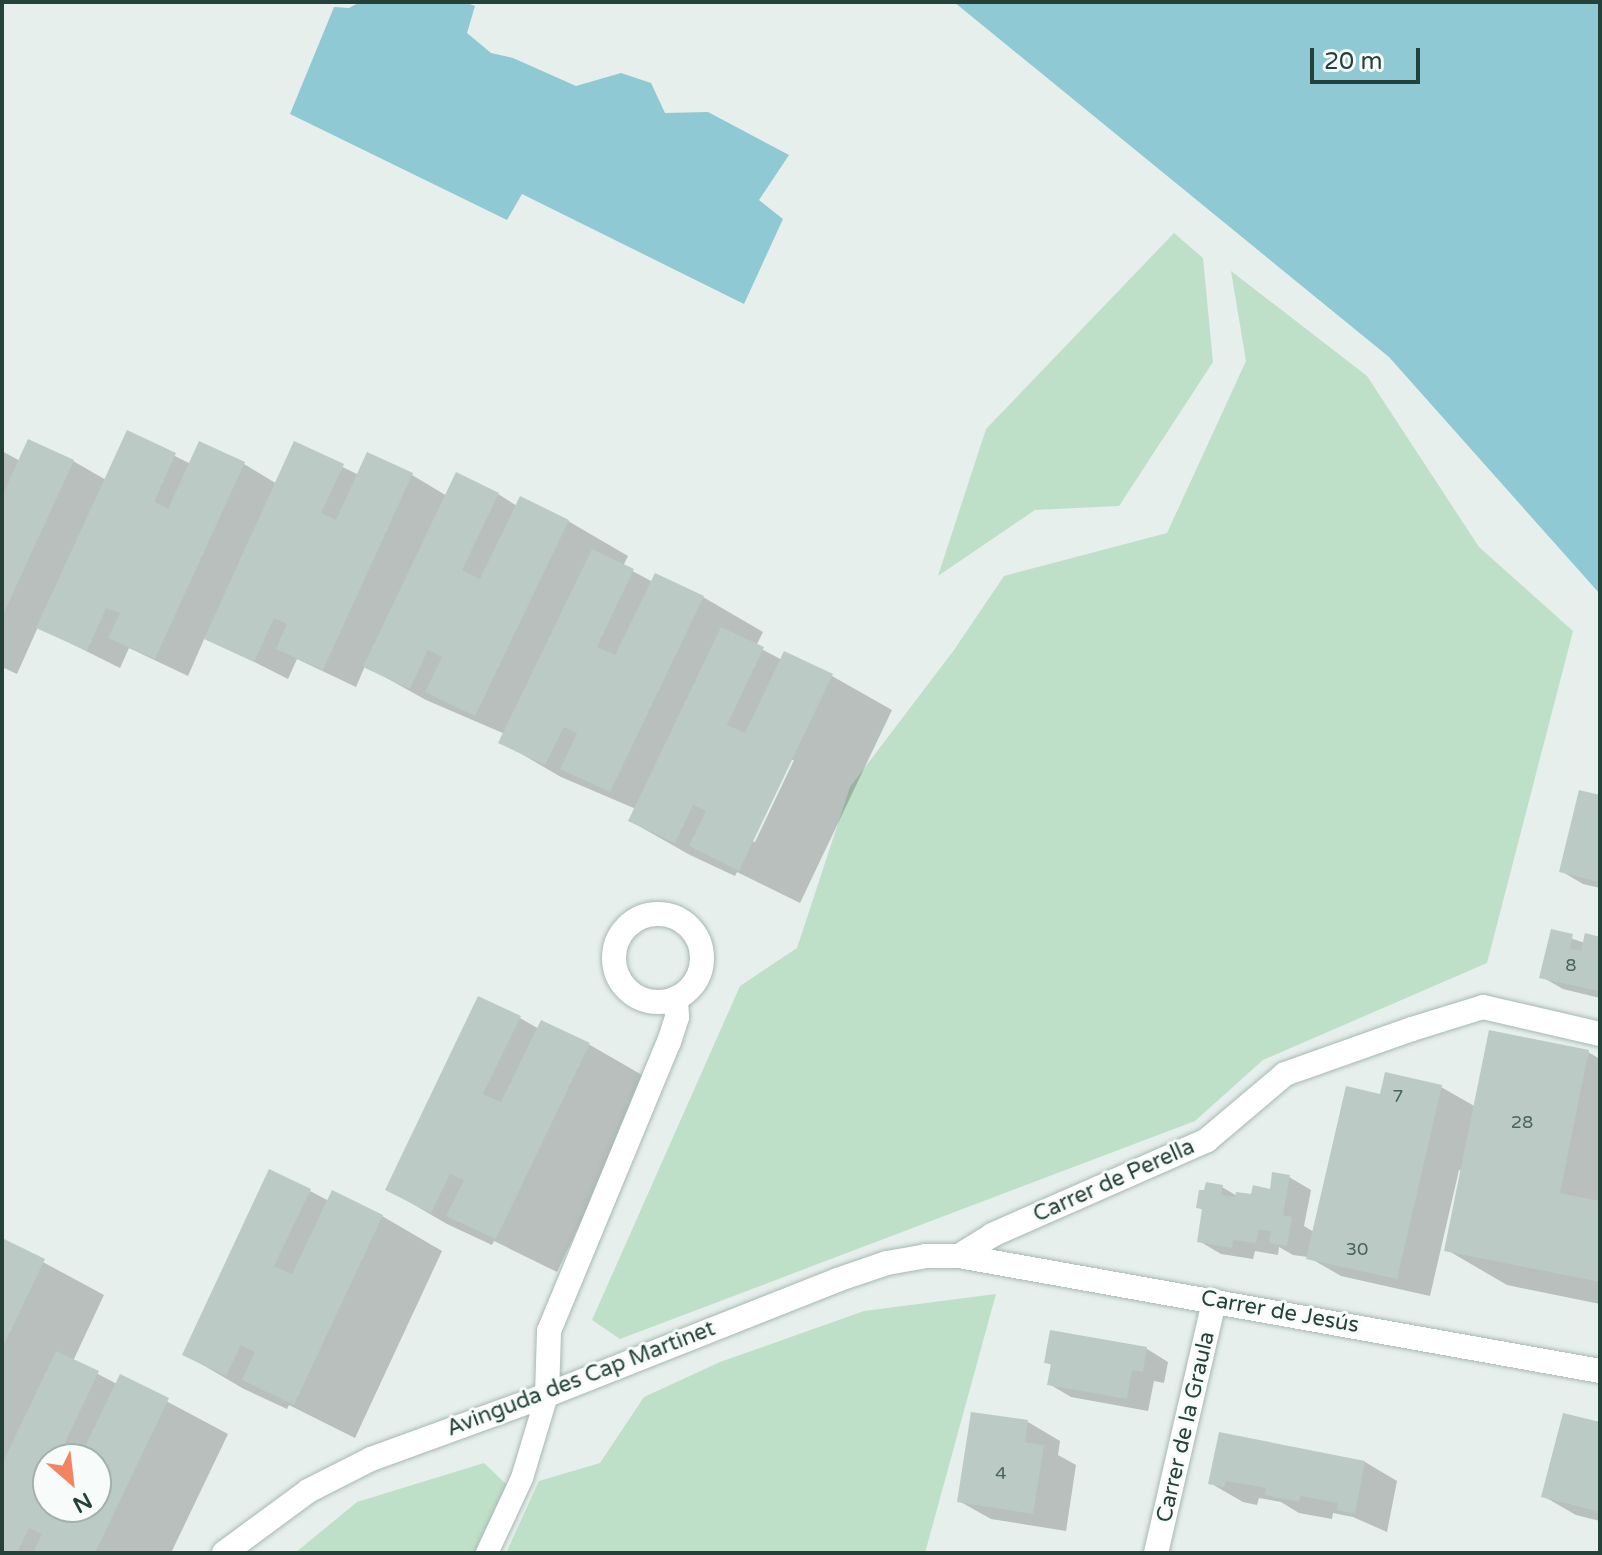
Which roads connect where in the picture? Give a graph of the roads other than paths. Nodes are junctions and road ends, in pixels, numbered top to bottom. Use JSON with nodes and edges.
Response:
{"nodes":[{"id":1,"x":676,"y":998,"type":"dead end"},
{"id":2,"x":1600,"y":1034,"type":"edge"},
{"id":3,"x":959,"y":1256,"type":"junction"},
{"id":4,"x":1214,"y":1301,"type":"junction"},
{"id":5,"x":1600,"y":1371,"type":"edge"},
{"id":6,"x":547,"y":1395,"type":"junction"},
{"id":7,"x":224,"y":1553,"type":"edge"},
{"id":8,"x":487,"y":1553,"type":"edge"},
{"id":9,"x":1156,"y":1553,"type":"edge"}],
"edges":[{"from":1,"to":6,"type":"street"},
{"from":2,"to":3,"type":"street","name":"Carrer de Perella"},
{"from":3,"to":4,"type":"street","name":"Carrer de Jesús"},
{"from":3,"to":6,"type":"street","name":"Avinguda des Cap Martinet"},
{"from":4,"to":5,"type":"street","name":"Carrer de Jesús"},
{"from":4,"to":9,"type":"street","name":"Carrer de la Graula"},
{"from":6,"to":7,"type":"street","name":"Avinguda des Cap Martinet"},
{"from":6,"to":8,"type":"lane"}]}
